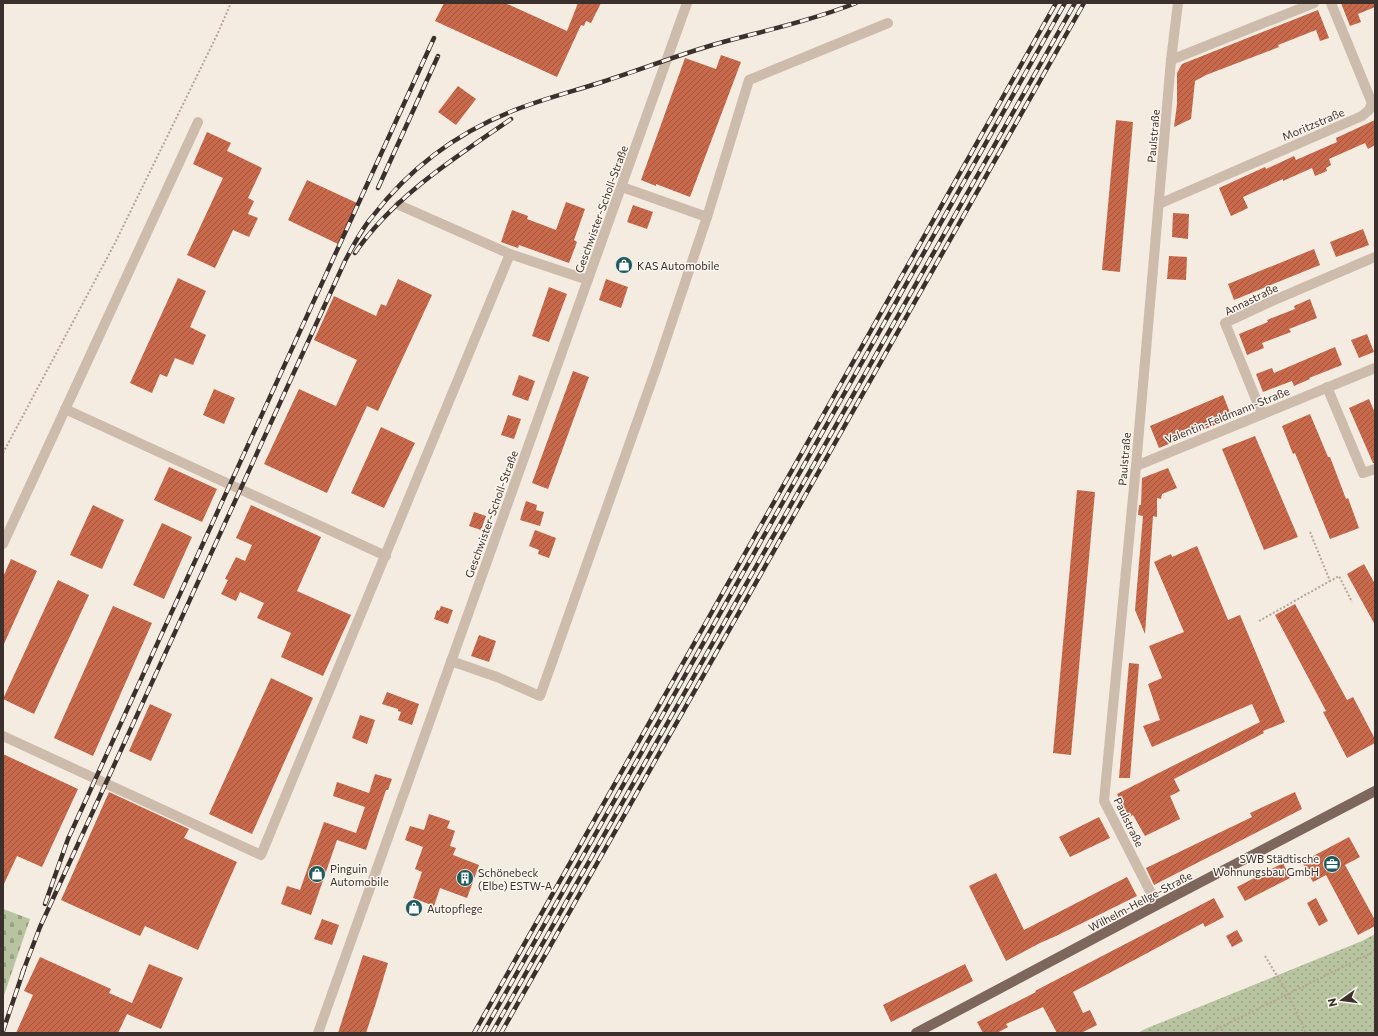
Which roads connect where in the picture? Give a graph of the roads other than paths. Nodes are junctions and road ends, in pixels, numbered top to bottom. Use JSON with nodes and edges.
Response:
{"nodes":[{"id":1,"x":687,"y":3,"type":"edge"},
{"id":2,"x":1178,"y":3,"type":"edge"},
{"id":3,"x":1314,"y":3,"type":"edge"},
{"id":4,"x":1331,"y":3,"type":"edge"},
{"id":5,"x":888,"y":24,"type":"dead end"},
{"id":6,"x":1171,"y":60,"type":"junction"},
{"id":7,"x":198,"y":122,"type":"dead end"},
{"id":8,"x":622,"y":187,"type":"junction"},
{"id":9,"x":1159,"y":204,"type":"junction"},
{"id":10,"x":399,"y":205,"type":"dead end"},
{"id":11,"x":707,"y":217,"type":"junction"},
{"id":12,"x":510,"y":254,"type":"junction"},
{"id":13,"x":1375,"y":257,"type":"edge"},
{"id":14,"x":588,"y":280,"type":"junction"},
{"id":15,"x":1375,"y":368,"type":"edge"},
{"id":16,"x":1327,"y":387,"type":"junction"},
{"id":17,"x":65,"y":409,"type":"junction"},
{"id":18,"x":1262,"y":414,"type":"junction"},
{"id":19,"x":1136,"y":466,"type":"junction"},
{"id":20,"x":1375,"y":469,"type":"edge"},
{"id":21,"x":3,"y":544,"type":"edge"},
{"id":22,"x":386,"y":556,"type":"junction"},
{"id":23,"x":451,"y":662,"type":"junction"},
{"id":24,"x":3,"y":736,"type":"edge"},
{"id":25,"x":1375,"y":791,"type":"edge"},
{"id":26,"x":1157,"y":905,"type":"junction"},
{"id":27,"x":318,"y":1033,"type":"edge"},
{"id":28,"x":916,"y":1033,"type":"edge"}],
"edges":[{"from":1,"to":8,"type":"street","name":"Geschwister-Scholl-Straße"},
{"from":2,"to":6,"type":"street","name":"Paulstraße"},
{"from":3,"to":6,"type":"street"},
{"from":4,"to":9,"type":"street","name":"Moritzstraße"},
{"from":5,"to":11,"type":"street"},
{"from":6,"to":9,"type":"street","name":"Paulstraße"},
{"from":7,"to":17,"type":"street"},
{"from":8,"to":11,"type":"street"},
{"from":8,"to":14,"type":"street","name":"Geschwister-Scholl-Straße"},
{"from":9,"to":19,"type":"street","name":"Paulstraße"},
{"from":10,"to":12,"type":"street"},
{"from":11,"to":23,"type":"street"},
{"from":12,"to":14,"type":"street"},
{"from":12,"to":22,"type":"street"},
{"from":13,"to":18,"type":"street","name":"Annastraße"},
{"from":14,"to":23,"type":"street","name":"Geschwister-Scholl-Straße"},
{"from":15,"to":16,"type":"street","name":"Valentin-Feldmann-Straße"},
{"from":16,"to":18,"type":"street","name":"Valentin-Feldmann-Straße"},
{"from":16,"to":20,"type":"street"},
{"from":17,"to":21,"type":"street"},
{"from":17,"to":22,"type":"street"},
{"from":18,"to":19,"type":"street","name":"Valentin-Feldmann-Straße"},
{"from":19,"to":26,"type":"street","name":"Paulstraße"},
{"from":22,"to":24,"type":"street"},
{"from":23,"to":27,"type":"street","name":"Geschwister-Scholl-Straße"},
{"from":25,"to":26,"type":"main road","name":"Wilhelm-Hellge-Straße"},
{"from":26,"to":28,"type":"main road","name":"Wilhelm-Hellge-Straße"}]}
